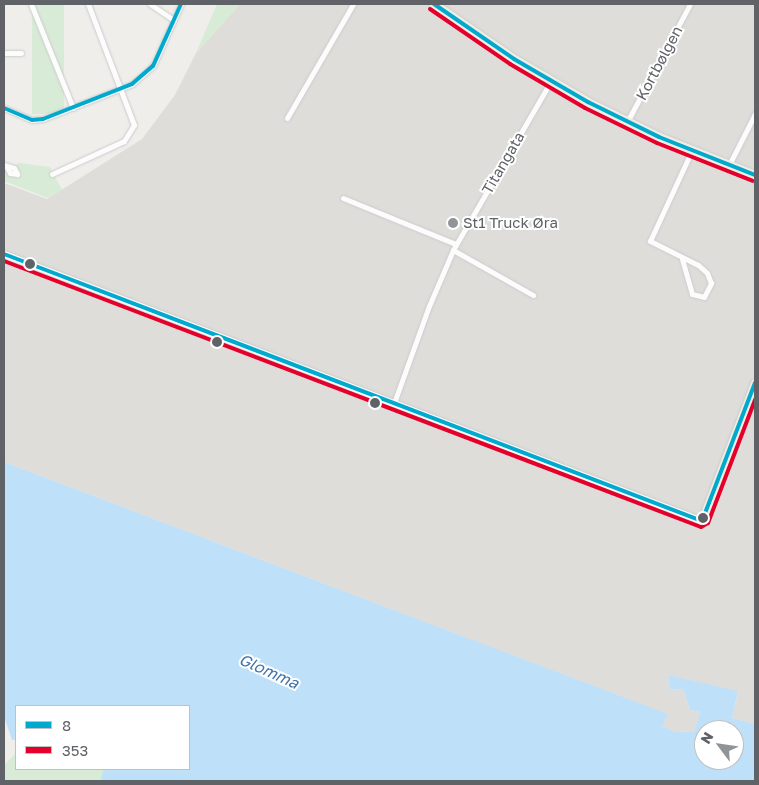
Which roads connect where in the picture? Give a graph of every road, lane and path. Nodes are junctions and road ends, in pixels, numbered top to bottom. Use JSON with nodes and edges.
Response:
{"nodes":[{"id":1,"x":31,"y":4,"type":"edge"},
{"id":2,"x":88,"y":4,"type":"edge"},
{"id":3,"x":150,"y":4,"type":"edge"},
{"id":4,"x":181,"y":4,"type":"edge"},
{"id":5,"x":353,"y":4,"type":"edge"},
{"id":6,"x":434,"y":4,"type":"edge"},
{"id":7,"x":690,"y":4,"type":"edge"},
{"id":8,"x":174,"y":20,"type":"junction"},
{"id":9,"x":4,"y":53,"type":"edge"},
{"id":10,"x":21,"y":54,"type":"dead end"},
{"id":11,"x":551,"y":81,"type":"junction"},
{"id":12,"x":122,"y":89,"type":"junction"},
{"id":13,"x":4,"y":108,"type":"edge"},
{"id":14,"x":73,"y":108,"type":"junction"},
{"id":15,"x":755,"y":114,"type":"edge"},
{"id":16,"x":287,"y":118,"type":"dead end"},
{"id":17,"x":627,"y":122,"type":"junction"},
{"id":18,"x":692,"y":150,"type":"junction"},
{"id":19,"x":729,"y":165,"type":"junction"},
{"id":20,"x":52,"y":174,"type":"dead end"},
{"id":21,"x":755,"y":175,"type":"edge"},
{"id":22,"x":343,"y":198,"type":"dead end"},
{"id":23,"x":456,"y":244,"type":"junction"},
{"id":24,"x":453,"y":250,"type":"junction"},
{"id":25,"x":4,"y":254,"type":"edge"},
{"id":26,"x":682,"y":258,"type":"junction"},
{"id":27,"x":534,"y":295,"type":"dead end"},
{"id":28,"x":755,"y":383,"type":"edge"},
{"id":29,"x":394,"y":403,"type":"junction"},
{"id":30,"x":702,"y":521,"type":"joint"}],
"edges":[{"from":1,"to":14,"type":"street"},
{"from":2,"to":12,"type":"street"},
{"from":3,"to":8,"type":"street"},
{"from":4,"to":8,"type":"street"},
{"from":5,"to":16,"type":"street"},
{"from":6,"to":11,"type":"highway"},
{"from":7,"to":17,"type":"street","name":"Kortbølgen"},
{"from":8,"to":12,"type":"street"},
{"from":9,"to":10,"type":"street"},
{"from":11,"to":17,"type":"highway"},
{"from":11,"to":23,"type":"street","name":"Titangata"},
{"from":12,"to":14,"type":"street"},
{"from":12,"to":20,"type":"street"},
{"from":13,"to":14,"type":"street"},
{"from":15,"to":19,"type":"street"},
{"from":17,"to":18,"type":"highway"},
{"from":18,"to":19,"type":"highway"},
{"from":18,"to":26,"type":"street"},
{"from":19,"to":21,"type":"highway"},
{"from":22,"to":23,"type":"street"},
{"from":23,"to":24,"type":"street","name":"Titangata"},
{"from":24,"to":27,"type":"street"},
{"from":24,"to":29,"type":"street","name":"Titangata"},
{"from":25,"to":29,"type":"street"},
{"from":26,"to":26,"type":"street"},
{"from":28,"to":30,"type":"highway"},
{"from":29,"to":30,"type":"street"}]}
